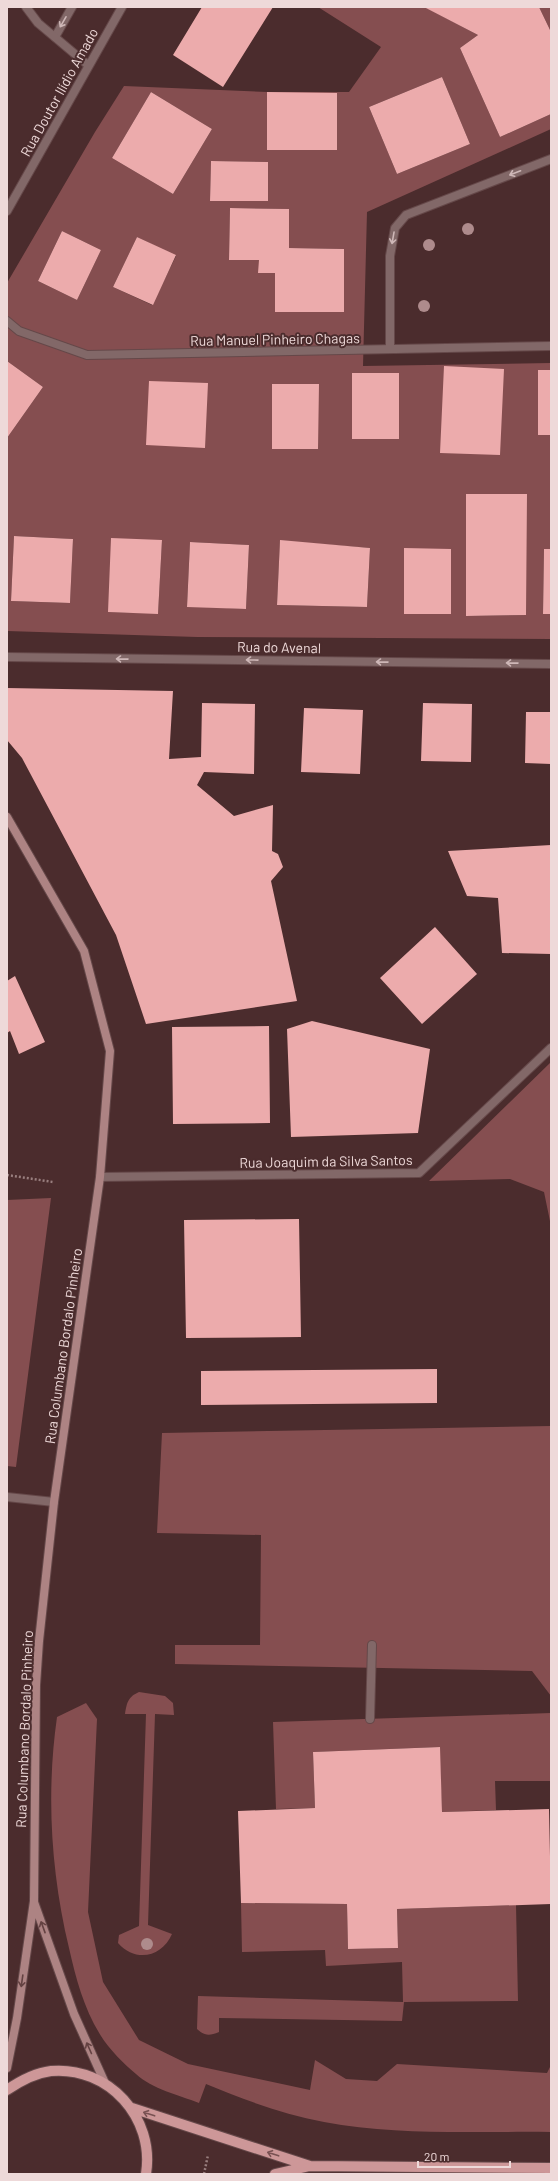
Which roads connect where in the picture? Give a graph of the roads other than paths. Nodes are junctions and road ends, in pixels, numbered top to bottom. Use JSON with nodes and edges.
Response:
{"nodes":[{"id":1,"x":26,"y":7,"type":"edge"},
{"id":2,"x":72,"y":7,"type":"edge"},
{"id":3,"x":122,"y":7,"type":"edge"},
{"id":4,"x":55,"y":37,"type":"junction"},
{"id":5,"x":88,"y":65,"type":"junction"},
{"id":6,"x":551,"y":159,"type":"edge"},
{"id":7,"x":7,"y":211,"type":"edge"},
{"id":8,"x":7,"y":321,"type":"edge"},
{"id":9,"x":551,"y":346,"type":"edge"},
{"id":10,"x":390,"y":349,"type":"junction"},
{"id":11,"x":7,"y":657,"type":"edge"},
{"id":12,"x":551,"y":664,"type":"edge"},
{"id":13,"x":7,"y":817,"type":"edge"},
{"id":14,"x":551,"y":1048,"type":"edge"},
{"id":15,"x":100,"y":1177,"type":"junction"},
{"id":16,"x":7,"y":1497,"type":"edge"},
{"id":17,"x":54,"y":1502,"type":"junction"},
{"id":18,"x":372,"y":1645,"type":"dead end"},
{"id":19,"x":370,"y":1719,"type":"dead end"},
{"id":20,"x":34,"y":1901,"type":"junction"},
{"id":21,"x":7,"y":2068,"type":"edge"},
{"id":22,"x":105,"y":2083,"type":"junction"},
{"id":23,"x":7,"y":2090,"type":"edge"},
{"id":24,"x":132,"y":2108,"type":"junction"},
{"id":25,"x":310,"y":2166,"type":"junction"},
{"id":26,"x":551,"y":2168,"type":"edge"},
{"id":27,"x":146,"y":2174,"type":"edge"},
{"id":28,"x":275,"y":2174,"type":"edge"}],
"edges":[{"from":1,"to":4,"type":"street"},
{"from":2,"to":4,"type":"street","one_way":true},
{"from":3,"to":5,"type":"street","name":"Rua Doutor Ilídio Amado"},
{"from":4,"to":5,"type":"street"},
{"from":5,"to":7,"type":"street","name":"Rua Doutor Ilídio Amado"},
{"from":6,"to":10,"type":"street","one_way":true},
{"from":8,"to":10,"type":"street","name":"Rua Manuel Pinheiro Chagas"},
{"from":9,"to":10,"type":"street","name":"Rua Manuel Pinheiro Chagas"},
{"from":12,"to":11,"type":"street","name":"Rua do Avenal","one_way":true},
{"from":13,"to":15,"type":"main road","name":"Rua Columbano Bordalo Pinheiro"},
{"from":14,"to":15,"type":"street","name":"Rua Joaquim da Silva Santos"},
{"from":15,"to":17,"type":"main road","name":"Rua Columbano Bordalo Pinheiro"},
{"from":16,"to":17,"type":"street"},
{"from":17,"to":20,"type":"main road","name":"Rua Columbano Bordalo Pinheiro"},
{"from":18,"to":19,"type":"street"},
{"from":20,"to":21,"type":"main road","one_way":true},
{"from":22,"to":20,"type":"main road","one_way":true},
{"from":22,"to":23,"type":"main road"},
{"from":22,"to":24,"type":"main road"},
{"from":25,"to":24,"type":"main road","one_way":true},
{"from":24,"to":27,"type":"main road"},
{"from":25,"to":26,"type":"main road"},
{"from":25,"to":28,"type":"main road"}]}
